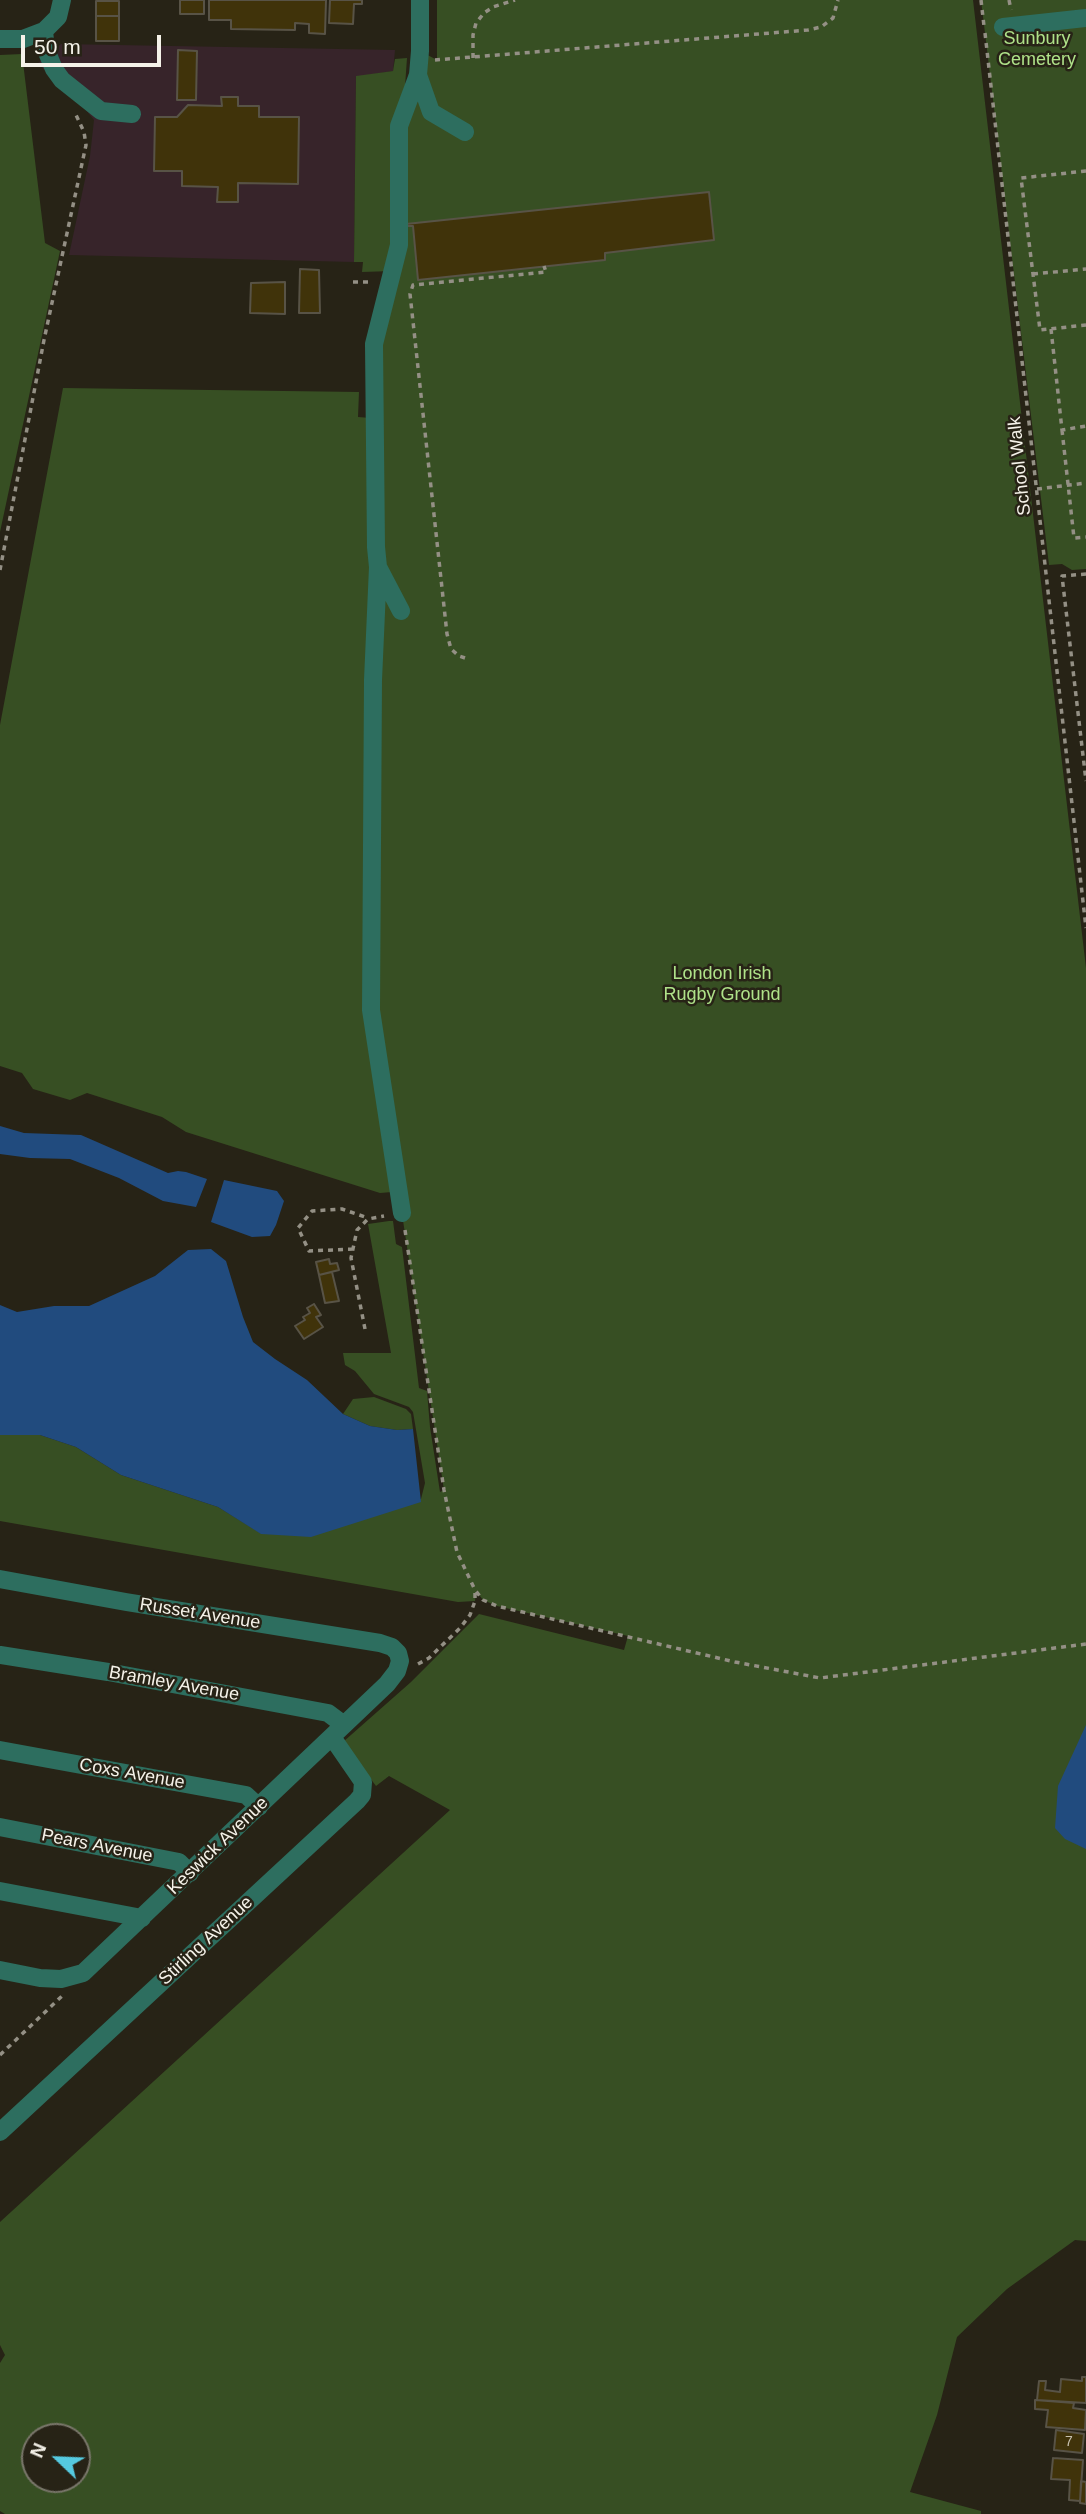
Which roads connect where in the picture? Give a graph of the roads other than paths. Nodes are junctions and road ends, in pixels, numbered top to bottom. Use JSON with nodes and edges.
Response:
{"nodes":[{"id":1,"x":62,"y":0,"type":"edge"},
{"id":2,"x":420,"y":0,"type":"edge"},
{"id":3,"x":1086,"y":18,"type":"edge"},
{"id":4,"x":1003,"y":27,"type":"dead end"},
{"id":5,"x":44,"y":31,"type":"junction"},
{"id":6,"x":0,"y":39,"type":"edge"},
{"id":7,"x":418,"y":75,"type":"junction"},
{"id":8,"x":132,"y":114,"type":"dead end"},
{"id":9,"x":465,"y":132,"type":"dead end"},
{"id":10,"x":378,"y":567,"type":"junction"},
{"id":11,"x":401,"y":611,"type":"dead end"},
{"id":12,"x":402,"y":1213,"type":"road end"},
{"id":13,"x":0,"y":1579,"type":"edge"},
{"id":14,"x":398,"y":1653,"type":"joint"},
{"id":15,"x":0,"y":1655,"type":"edge"},
{"id":16,"x":338,"y":1731,"type":"junction"},
{"id":17,"x":0,"y":1750,"type":"edge"},
{"id":18,"x":259,"y":1807,"type":"junction"},
{"id":19,"x":0,"y":1827,"type":"edge"},
{"id":20,"x":190,"y":1873,"type":"junction"},
{"id":21,"x":0,"y":1891,"type":"edge"},
{"id":22,"x":142,"y":1918,"type":"junction"},
{"id":23,"x":0,"y":1970,"type":"edge"},
{"id":24,"x":0,"y":2132,"type":"edge"}],
"edges":[{"from":1,"to":5,"type":"street"},
{"from":2,"to":7,"type":"street"},
{"from":3,"to":4,"type":"street"},
{"from":5,"to":6,"type":"street"},
{"from":5,"to":8,"type":"street"},
{"from":7,"to":9,"type":"street"},
{"from":7,"to":10,"type":"street"},
{"from":10,"to":11,"type":"street"},
{"from":10,"to":12,"type":"street"},
{"from":13,"to":14,"type":"street","name":"Russet Avenue"},
{"from":14,"to":16,"type":"street","name":"Keswick Avenue"},
{"from":15,"to":16,"type":"street","name":"Bramley Avenue"},
{"from":16,"to":18,"type":"street","name":"Keswick Avenue"},
{"from":16,"to":24,"type":"street","name":"Stirling Avenue"},
{"from":17,"to":18,"type":"street","name":"Coxs Avenue"},
{"from":18,"to":20,"type":"street","name":"Keswick Avenue"},
{"from":19,"to":20,"type":"street","name":"Pears Avenue"},
{"from":20,"to":22,"type":"street","name":"Keswick Avenue"},
{"from":21,"to":22,"type":"street"},
{"from":22,"to":23,"type":"street","name":"Keswick Avenue"}]}
